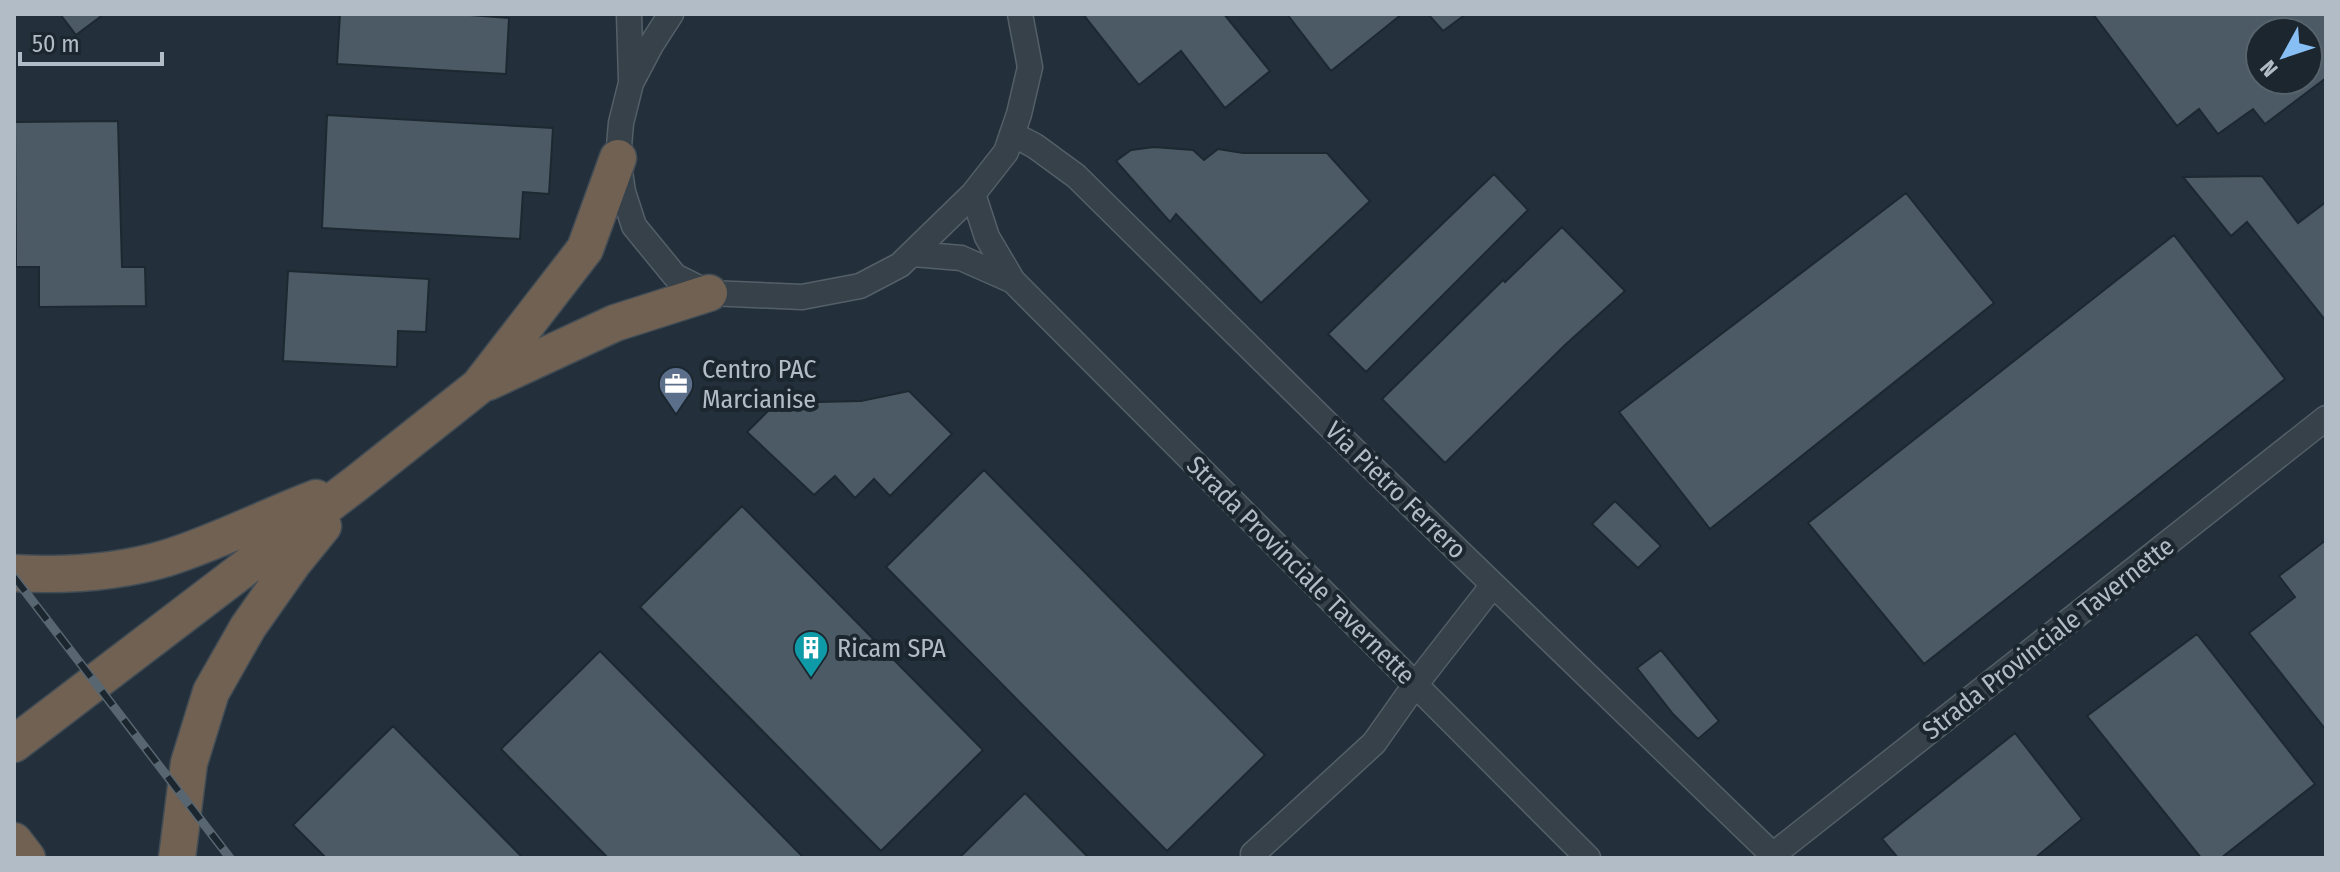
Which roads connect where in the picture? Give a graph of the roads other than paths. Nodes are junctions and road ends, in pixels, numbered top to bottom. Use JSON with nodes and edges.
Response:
{"nodes":[{"id":1,"x":629,"y":14,"type":"edge"},
{"id":2,"x":671,"y":14,"type":"edge"},
{"id":3,"x":1020,"y":14,"type":"edge"},
{"id":4,"x":631,"y":83,"type":"junction"},
{"id":5,"x":1012,"y":134,"type":"junction"},
{"id":6,"x":618,"y":158,"type":"junction"},
{"id":7,"x":973,"y":194,"type":"junction"},
{"id":8,"x":913,"y":254,"type":"junction"},
{"id":9,"x":1013,"y":281,"type":"junction"},
{"id":10,"x":709,"y":293,"type":"junction"},
{"id":11,"x":479,"y":386,"type":"junction"},
{"id":12,"x":2326,"y":418,"type":"edge"},
{"id":13,"x":358,"y":482,"type":"junction"},
{"id":14,"x":14,"y":573,"type":"edge"},
{"id":15,"x":1493,"y":585,"type":"junction"},
{"id":16,"x":1415,"y":685,"type":"junction"},
{"id":17,"x":18,"y":741,"type":"edge"},
{"id":18,"x":14,"y":841,"type":"edge"},
{"id":19,"x":1253,"y":854,"type":"dead end"},
{"id":20,"x":1773,"y":857,"type":"edge"},
{"id":21,"x":27,"y":858,"type":"edge"},
{"id":22,"x":177,"y":858,"type":"edge"},
{"id":23,"x":1588,"y":858,"type":"edge"}],
"edges":[{"from":1,"to":4,"type":"street"},
{"from":2,"to":4,"type":"street"},
{"from":3,"to":5,"type":"street"},
{"from":4,"to":6,"type":"street"},
{"from":5,"to":7,"type":"street"},
{"from":5,"to":15,"type":"street","name":"Via Pietro Ferrero"},
{"from":6,"to":10,"type":"street"},
{"from":6,"to":11,"type":"highway"},
{"from":7,"to":8,"type":"street"},
{"from":7,"to":9,"type":"street","name":"Strada Provinciale Tavernette"},
{"from":8,"to":9,"type":"street","name":"Strada Provinciale Tavernette"},
{"from":8,"to":10,"type":"street"},
{"from":9,"to":16,"type":"street","name":"Strada Provinciale Tavernette"},
{"from":10,"to":11,"type":"highway"},
{"from":11,"to":13,"type":"highway"},
{"from":12,"to":20,"type":"street","name":"Strada Provinciale Tavernette"},
{"from":13,"to":14,"type":"highway"},
{"from":13,"to":17,"type":"highway"},
{"from":13,"to":22,"type":"highway"},
{"from":15,"to":16,"type":"street"},
{"from":15,"to":20,"type":"street","name":"Via Pietro Ferrero"},
{"from":16,"to":19,"type":"street"},
{"from":16,"to":23,"type":"street","name":"Strada Provinciale Tavernette"},
{"from":18,"to":21,"type":"highway"}]}
